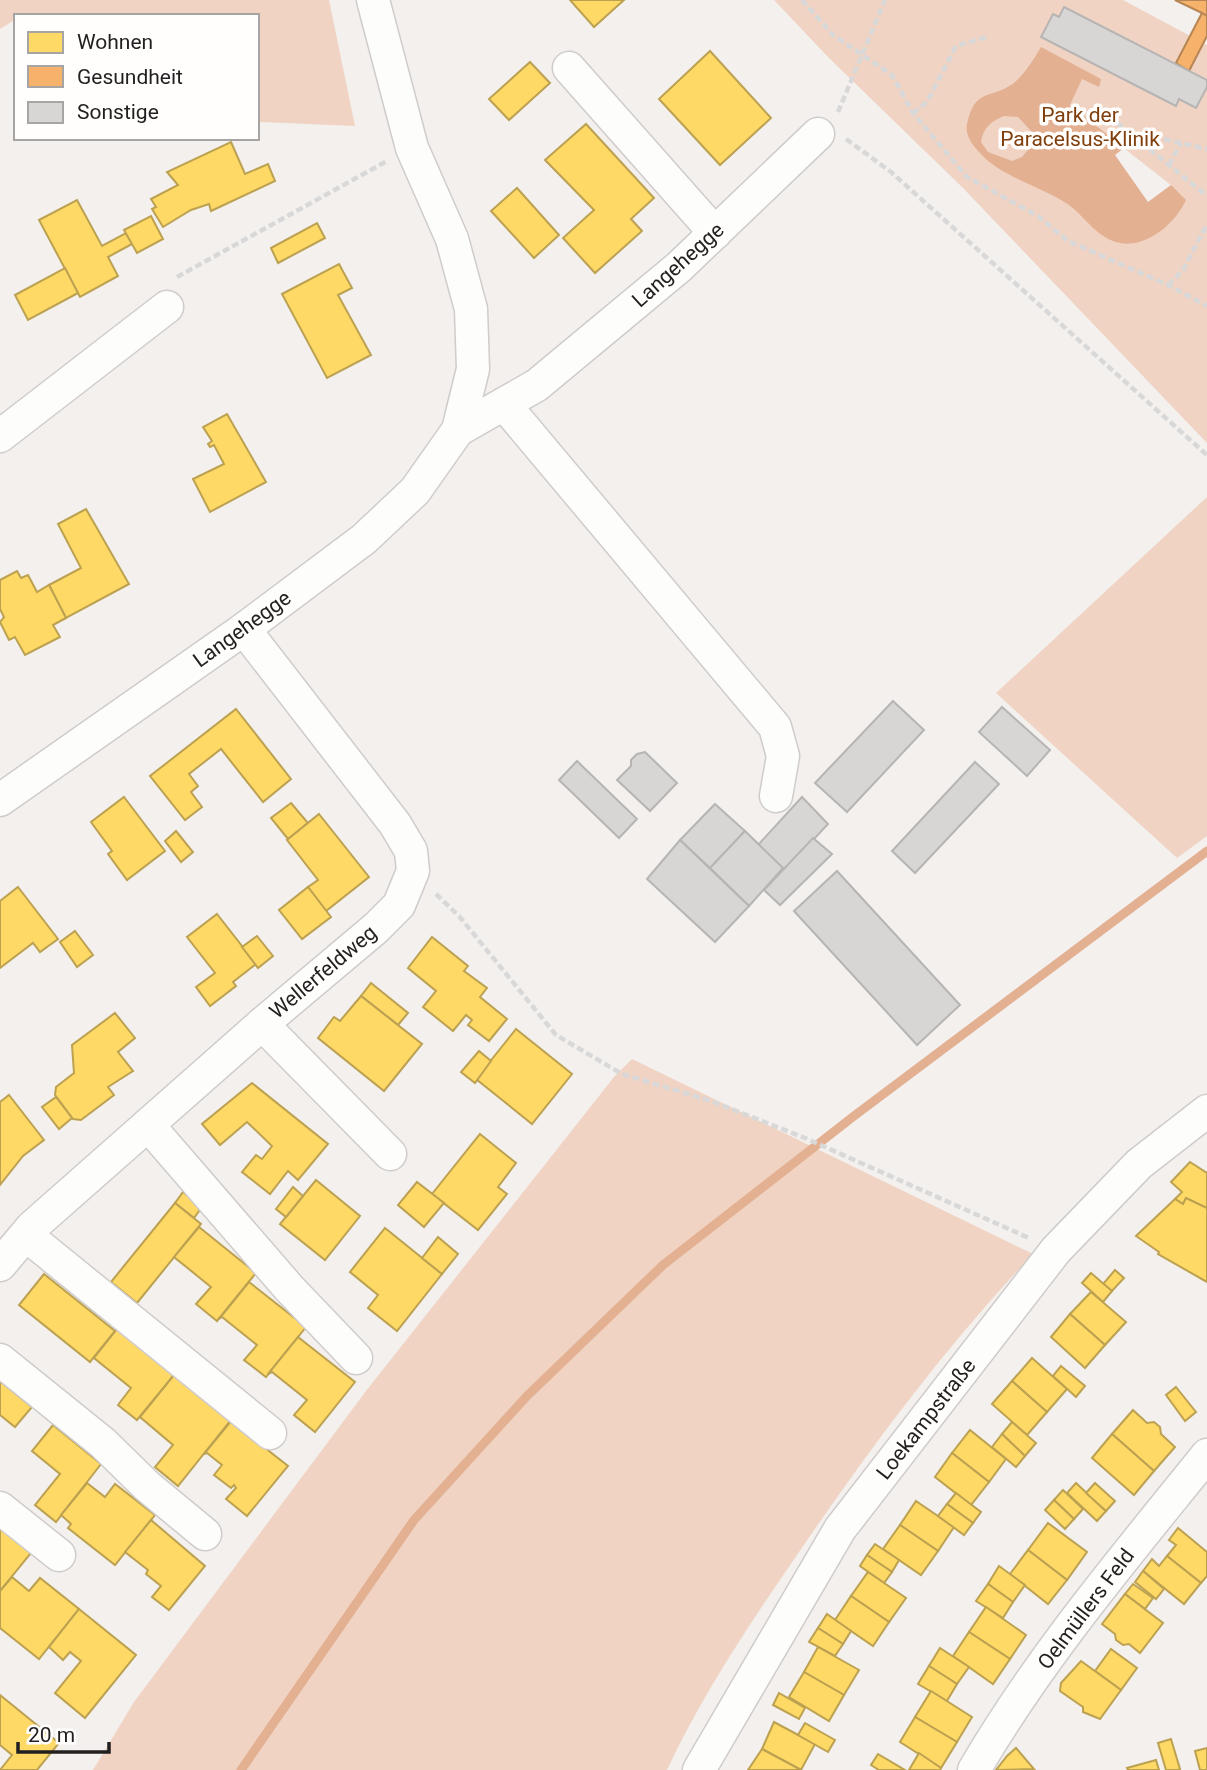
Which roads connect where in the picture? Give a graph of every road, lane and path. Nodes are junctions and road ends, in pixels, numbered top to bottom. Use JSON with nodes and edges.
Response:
{"nodes":[{"id":1,"x":373,"y":0,"type":"edge"},
{"id":2,"x":802,"y":0,"type":"edge"},
{"id":3,"x":886,"y":0,"type":"edge"},
{"id":4,"x":987,"y":37,"type":"dead end"},
{"id":5,"x":862,"y":56,"type":"junction"},
{"id":6,"x":569,"y":68,"type":"dead end"},
{"id":7,"x":913,"y":113,"type":"junction"},
{"id":8,"x":1109,"y":116,"type":"dead end"},
{"id":9,"x":825,"y":131,"type":"junction"},
{"id":10,"x":1164,"y":139,"type":"dead end"},
{"id":11,"x":1181,"y":143,"type":"junction"},
{"id":12,"x":412,"y":148,"type":"junction"},
{"id":13,"x":1207,"y":149,"type":"edge"},
{"id":14,"x":1169,"y":165,"type":"junction"},
{"id":15,"x":1207,"y":196,"type":"edge"},
{"id":16,"x":1207,"y":223,"type":"edge"},
{"id":17,"x":715,"y":233,"type":"junction"},
{"id":18,"x":1168,"y":285,"type":"junction"},
{"id":19,"x":1207,"y":306,"type":"edge"},
{"id":20,"x":167,"y":307,"type":"joint"},
{"id":21,"x":504,"y":404,"type":"junction"},
{"id":22,"x":458,"y":430,"type":"junction"},
{"id":23,"x":0,"y":436,"type":"edge"},
{"id":24,"x":1207,"y":455,"type":"edge"},
{"id":25,"x":244,"y":629,"type":"junction"},
{"id":26,"x":776,"y":796,"type":"dead end"},
{"id":27,"x":0,"y":800,"type":"edge"},
{"id":28,"x":413,"y":871,"type":"junction"},
{"id":29,"x":262,"y":1024,"type":"junction"},
{"id":30,"x":1207,"y":1111,"type":"edge"},
{"id":31,"x":148,"y":1125,"type":"junction"},
{"id":32,"x":390,"y":1154,"type":"dead end"},
{"id":33,"x":26,"y":1235,"type":"junction"},
{"id":34,"x":1056,"y":1250,"type":"junction"},
{"id":35,"x":0,"y":1265,"type":"edge"},
{"id":36,"x":356,"y":1358,"type":"dead end"},
{"id":37,"x":0,"y":1360,"type":"edge"},
{"id":38,"x":270,"y":1433,"type":"dead end"},
{"id":39,"x":1207,"y":1455,"type":"edge"},
{"id":40,"x":0,"y":1508,"type":"edge"},
{"id":41,"x":205,"y":1534,"type":"dead end"},
{"id":42,"x":59,"y":1555,"type":"dead end"},
{"id":43,"x":699,"y":1770,"type":"edge"},
{"id":44,"x":974,"y":1770,"type":"edge"}],
"edges":[{"from":1,"to":12,"type":"street","name":"Langehegge"},
{"from":2,"to":5,"type":"path"},
{"from":3,"to":5,"type":"path"},
{"from":4,"to":7,"type":"path"},
{"from":5,"to":7,"type":"path"},
{"from":5,"to":9,"type":"path"},
{"from":6,"to":17,"type":"street"},
{"from":7,"to":18,"type":"path"},
{"from":8,"to":14,"type":"path"},
{"from":9,"to":17,"type":"street","name":"Langehegge"},
{"from":9,"to":24,"type":"path"},
{"from":10,"to":11,"type":"path"},
{"from":11,"to":13,"type":"path"},
{"from":11,"to":14,"type":"path"},
{"from":12,"to":20,"type":"path"},
{"from":12,"to":22,"type":"street","name":"Langehegge"},
{"from":14,"to":15,"type":"path"},
{"from":16,"to":18,"type":"path"},
{"from":17,"to":21,"type":"street","name":"Langehegge"},
{"from":18,"to":19,"type":"path"},
{"from":20,"to":23,"type":"street"},
{"from":21,"to":22,"type":"street","name":"Langehegge"},
{"from":21,"to":26,"type":"street"},
{"from":22,"to":25,"type":"street","name":"Langehegge"},
{"from":25,"to":27,"type":"street","name":"Langehegge"},
{"from":25,"to":28,"type":"street"},
{"from":28,"to":29,"type":"street","name":"Wellerfeldweg"},
{"from":28,"to":34,"type":"path"},
{"from":29,"to":31,"type":"street","name":"Wellerfeldweg"},
{"from":29,"to":32,"type":"street"},
{"from":30,"to":34,"type":"street","name":"Loekampstraße"},
{"from":31,"to":33,"type":"street","name":"Wellerfeldweg"},
{"from":31,"to":36,"type":"street"},
{"from":33,"to":35,"type":"street","name":"Wellerfeldweg"},
{"from":33,"to":38,"type":"street"},
{"from":34,"to":43,"type":"street","name":"Loekampstraße"},
{"from":37,"to":41,"type":"street"},
{"from":39,"to":44,"type":"street","name":"Oelmüllers Feld"},
{"from":40,"to":42,"type":"street"}]}
